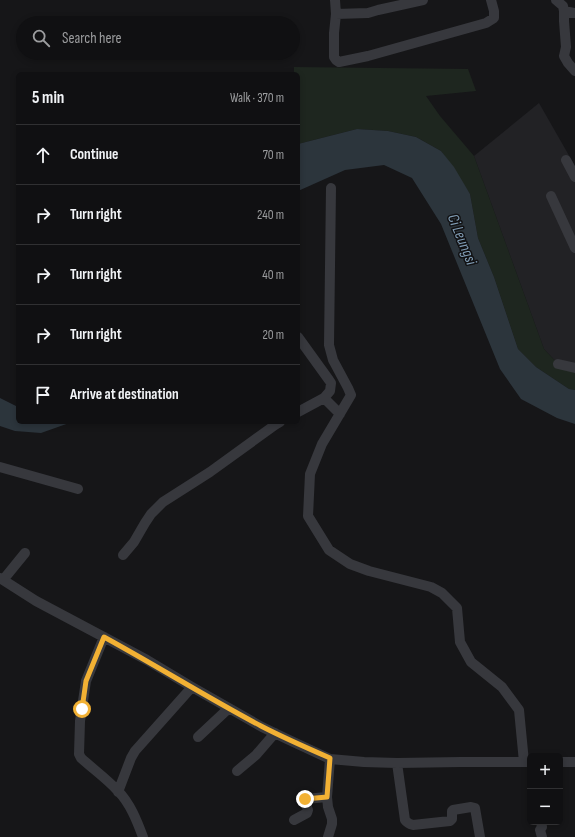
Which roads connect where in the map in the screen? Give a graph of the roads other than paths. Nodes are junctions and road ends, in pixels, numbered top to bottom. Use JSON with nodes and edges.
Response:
{"nodes":[{"id":1,"x":335,"y":0,"type":"edge"},
{"id":2,"x":423,"y":0,"type":"edge"},
{"id":3,"x":491,"y":0,"type":"edge"},
{"id":4,"x":556,"y":0,"type":"edge"},
{"id":5,"x":564,"y":11,"type":"junction"},
{"id":6,"x":575,"y":13,"type":"edge"},
{"id":7,"x":336,"y":14,"type":"junction"},
{"id":8,"x":575,"y":71,"type":"edge"},
{"id":9,"x":566,"y":160,"type":"dead end"},
{"id":10,"x":575,"y":177,"type":"edge"},
{"id":11,"x":331,"y":188,"type":"dead end"},
{"id":12,"x":551,"y":196,"type":"dead end"},
{"id":13,"x":575,"y":248,"type":"edge"},
{"id":14,"x":300,"y":340,"type":"edge"},
{"id":15,"x":558,"y":364,"type":"dead end"},
{"id":16,"x":575,"y":368,"type":"edge"},
{"id":17,"x":324,"y":398,"type":"junction"},
{"id":18,"x":300,"y":411,"type":"edge"},
{"id":19,"x":340,"y":414,"type":"junction"},
{"id":20,"x":275,"y":424,"type":"edge"},
{"id":21,"x":0,"y":467,"type":"edge"},
{"id":22,"x":78,"y":489,"type":"dead end"},
{"id":23,"x":25,"y":553,"type":"dead end"},
{"id":24,"x":123,"y":555,"type":"dead end"},
{"id":25,"x":2,"y":579,"type":"edge"},
{"id":26,"x":104,"y":637,"type":"junction"},
{"id":27,"x":192,"y":687,"type":"junction"},
{"id":28,"x":229,"y":708,"type":"junction"},
{"id":29,"x":274,"y":733,"type":"junction"},
{"id":30,"x":198,"y":737,"type":"dead end"},
{"id":31,"x":330,"y":758,"type":"junction"},
{"id":32,"x":527,"y":762,"type":"edge"},
{"id":33,"x":563,"y":762,"type":"edge"},
{"id":34,"x":575,"y":762,"type":"edge"},
{"id":35,"x":397,"y":763,"type":"junction"},
{"id":36,"x":237,"y":771,"type":"dead end"},
{"id":37,"x":118,"y":792,"type":"junction"},
{"id":38,"x":327,"y":797,"type":"junction"},
{"id":39,"x":294,"y":820,"type":"dead end"},
{"id":40,"x":542,"y":825,"type":"edge"},
{"id":41,"x":143,"y":837,"type":"edge"},
{"id":42,"x":328,"y":837,"type":"edge"},
{"id":43,"x":480,"y":837,"type":"edge"},
{"id":44,"x":542,"y":837,"type":"edge"}],
"edges":[{"from":1,"to":7,"type":"street"},
{"from":2,"to":7,"type":"street"},
{"from":3,"to":7,"type":"street"},
{"from":4,"to":5,"type":"street"},
{"from":5,"to":6,"type":"street"},
{"from":5,"to":8,"type":"street"},
{"from":9,"to":10,"type":"street"},
{"from":11,"to":19,"type":"street"},
{"from":12,"to":13,"type":"street"},
{"from":14,"to":17,"type":"street"},
{"from":15,"to":16,"type":"street"},
{"from":17,"to":18,"type":"street"},
{"from":17,"to":19,"type":"street"},
{"from":19,"to":32,"type":"street"},
{"from":20,"to":24,"type":"street"},
{"from":21,"to":22,"type":"street"},
{"from":23,"to":25,"type":"street"},
{"from":25,"to":26,"type":"street"},
{"from":26,"to":27,"type":"street"},
{"from":26,"to":37,"type":"street"},
{"from":27,"to":28,"type":"street"},
{"from":27,"to":37,"type":"street"},
{"from":28,"to":29,"type":"street"},
{"from":28,"to":30,"type":"street"},
{"from":29,"to":31,"type":"street"},
{"from":29,"to":36,"type":"street"},
{"from":31,"to":35,"type":"street"},
{"from":31,"to":38,"type":"street"},
{"from":32,"to":35,"type":"street"},
{"from":33,"to":34,"type":"street"},
{"from":35,"to":43,"type":"street"},
{"from":37,"to":41,"type":"street"},
{"from":38,"to":39,"type":"street"},
{"from":38,"to":42,"type":"street"},
{"from":40,"to":44,"type":"street"}]}
